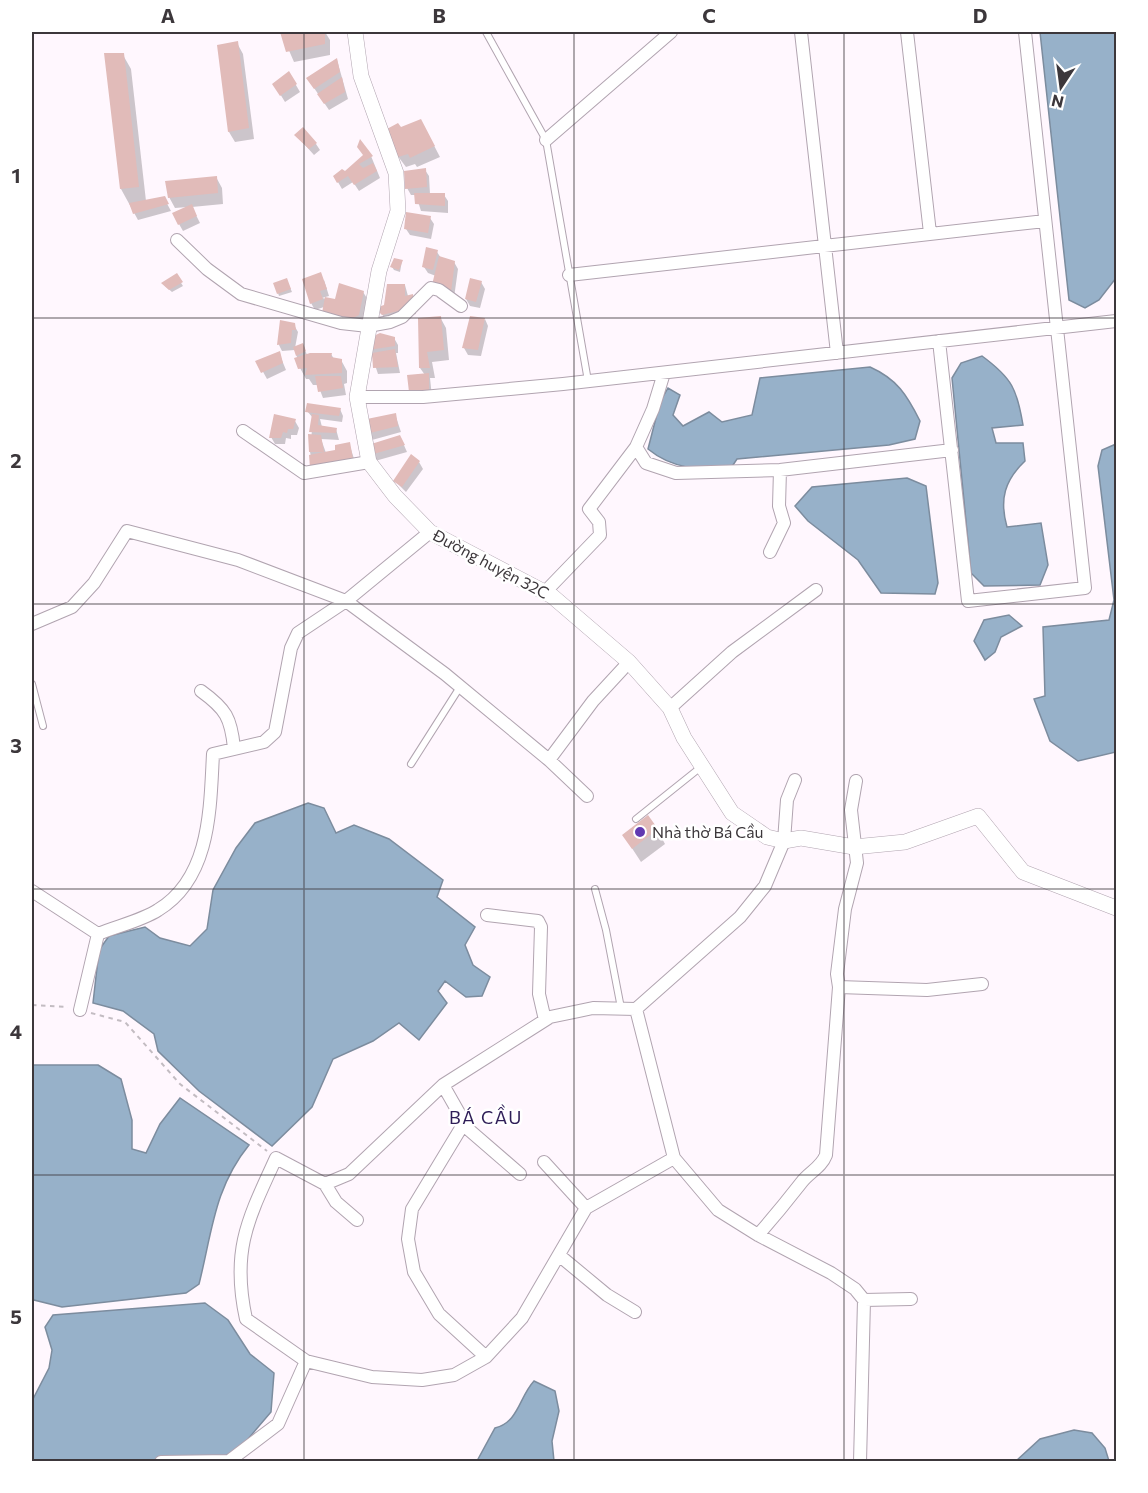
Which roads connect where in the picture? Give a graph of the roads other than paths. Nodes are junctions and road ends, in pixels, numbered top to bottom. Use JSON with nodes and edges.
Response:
{"nodes":[{"id":1,"x":355,"y":32,"type":"edge"},
{"id":2,"x":486,"y":32,"type":"edge"},
{"id":3,"x":671,"y":32,"type":"edge"},
{"id":4,"x":801,"y":32,"type":"edge"},
{"id":5,"x":907,"y":32,"type":"edge"},
{"id":6,"x":1025,"y":32,"type":"edge"},
{"id":7,"x":546,"y":140,"type":"junction"},
{"id":8,"x":1045,"y":221,"type":"junction"},
{"id":9,"x":930,"y":233,"type":"junction"},
{"id":10,"x":177,"y":240,"type":"dead end"},
{"id":11,"x":825,"y":245,"type":"junction"},
{"id":12,"x":569,"y":275,"type":"junction"},
{"id":13,"x":461,"y":306,"type":"dead end"},
{"id":14,"x":1116,"y":321,"type":"edge"},
{"id":15,"x":368,"y":326,"type":"junction"},
{"id":16,"x":1056,"y":328,"type":"junction"},
{"id":17,"x":939,"y":341,"type":"junction"},
{"id":18,"x":837,"y":353,"type":"junction"},
{"id":19,"x":664,"y":373,"type":"junction"},
{"id":20,"x":588,"y":381,"type":"junction"},
{"id":21,"x":357,"y":397,"type":"junction"},
{"id":22,"x":243,"y":431,"type":"dead end"},
{"id":23,"x":636,"y":447,"type":"junction"},
{"id":24,"x":952,"y":450,"type":"junction"},
{"id":25,"x":369,"y":462,"type":"junction"},
{"id":26,"x":780,"y":470,"type":"junction"},
{"id":27,"x":430,"y":532,"type":"junction"},
{"id":28,"x":770,"y":552,"type":"dead end"},
{"id":29,"x":816,"y":590,"type":"dead end"},
{"id":30,"x":545,"y":592,"type":"junction"},
{"id":31,"x":346,"y":601,"type":"junction"},
{"id":32,"x":32,"y":624,"type":"edge"},
{"id":33,"x":629,"y":662,"type":"junction"},
{"id":34,"x":32,"y":684,"type":"edge"},
{"id":35,"x":460,"y":687,"type":"junction"},
{"id":36,"x":201,"y":691,"type":"dead end"},
{"id":37,"x":670,"y":708,"type":"junction"},
{"id":38,"x":43,"y":726,"type":"dead end"},
{"id":39,"x":234,"y":748,"type":"junction"},
{"id":40,"x":549,"y":760,"type":"junction"},
{"id":41,"x":411,"y":764,"type":"dead end"},
{"id":42,"x":702,"y":767,"type":"junction"},
{"id":43,"x":795,"y":780,"type":"dead end"},
{"id":44,"x":856,"y":782,"type":"dead end"},
{"id":45,"x":587,"y":796,"type":"dead end"},
{"id":46,"x":636,"y":819,"type":"dead end"},
{"id":47,"x":784,"y":841,"type":"junction"},
{"id":48,"x":854,"y":847,"type":"junction"},
{"id":49,"x":595,"y":890,"type":"dead end"},
{"id":50,"x":32,"y":891,"type":"edge"},
{"id":51,"x":1116,"y":908,"type":"edge"},
{"id":52,"x":487,"y":915,"type":"dead end"},
{"id":53,"x":98,"y":934,"type":"junction"},
{"id":54,"x":982,"y":984,"type":"dead end"},
{"id":55,"x":838,"y":987,"type":"junction"},
{"id":56,"x":621,"y":1008,"type":"junction"},
{"id":57,"x":636,"y":1009,"type":"junction"},
{"id":58,"x":80,"y":1010,"type":"road end"},
{"id":59,"x":545,"y":1020,"type":"junction"},
{"id":60,"x":443,"y":1085,"type":"junction"},
{"id":61,"x":464,"y":1123,"type":"junction"},
{"id":62,"x":674,"y":1158,"type":"junction"},
{"id":63,"x":544,"y":1162,"type":"dead end"},
{"id":64,"x":520,"y":1174,"type":"dead end"},
{"id":65,"x":325,"y":1184,"type":"junction"},
{"id":66,"x":586,"y":1208,"type":"junction"},
{"id":67,"x":357,"y":1220,"type":"dead end"},
{"id":68,"x":758,"y":1235,"type":"junction"},
{"id":69,"x":560,"y":1256,"type":"junction"},
{"id":70,"x":911,"y":1299,"type":"dead end"},
{"id":71,"x":864,"y":1300,"type":"junction"},
{"id":72,"x":635,"y":1312,"type":"dead end"},
{"id":73,"x":486,"y":1357,"type":"junction"},
{"id":74,"x":306,"y":1361,"type":"junction"},
{"id":75,"x":161,"y":1461,"type":"edge"},
{"id":76,"x":860,"y":1461,"type":"edge"}],
"edges":[{"from":1,"to":15,"type":"street","name":"Đường huyện 32C"},
{"from":2,"to":7,"type":"lane"},
{"from":3,"to":7,"type":"street"},
{"from":4,"to":11,"type":"street"},
{"from":5,"to":9,"type":"street"},
{"from":6,"to":8,"type":"street"},
{"from":7,"to":12,"type":"lane"},
{"from":8,"to":9,"type":"street"},
{"from":8,"to":16,"type":"street"},
{"from":9,"to":11,"type":"street"},
{"from":10,"to":15,"type":"street"},
{"from":11,"to":12,"type":"street"},
{"from":11,"to":18,"type":"street"},
{"from":12,"to":20,"type":"lane"},
{"from":13,"to":15,"type":"street"},
{"from":14,"to":16,"type":"street"},
{"from":15,"to":21,"type":"street","name":"Đường huyện 32C"},
{"from":16,"to":17,"type":"street"},
{"from":16,"to":24,"type":"street"},
{"from":17,"to":18,"type":"street"},
{"from":17,"to":24,"type":"street"},
{"from":18,"to":19,"type":"street"},
{"from":19,"to":20,"type":"street"},
{"from":19,"to":23,"type":"street"},
{"from":20,"to":21,"type":"street"},
{"from":21,"to":25,"type":"street","name":"Đường huyện 32C"},
{"from":22,"to":25,"type":"street"},
{"from":23,"to":26,"type":"street"},
{"from":23,"to":30,"type":"street"},
{"from":24,"to":26,"type":"street"},
{"from":25,"to":27,"type":"street","name":"Đường huyện 32C"},
{"from":26,"to":28,"type":"street"},
{"from":27,"to":30,"type":"street","name":"Đường huyện 32C"},
{"from":27,"to":31,"type":"street"},
{"from":29,"to":37,"type":"street"},
{"from":30,"to":33,"type":"street","name":"Đường huyện 32C"},
{"from":31,"to":32,"type":"street"},
{"from":31,"to":35,"type":"street"},
{"from":31,"to":39,"type":"street"},
{"from":33,"to":37,"type":"street","name":"Đường huyện 32C"},
{"from":33,"to":40,"type":"street"},
{"from":34,"to":38,"type":"lane"},
{"from":35,"to":40,"type":"street"},
{"from":35,"to":41,"type":"lane"},
{"from":36,"to":39,"type":"street"},
{"from":37,"to":42,"type":"street","name":"Đường huyện 32C"},
{"from":39,"to":53,"type":"street"},
{"from":40,"to":45,"type":"street"},
{"from":42,"to":46,"type":"lane"},
{"from":42,"to":47,"type":"street","name":"Đường huyện 32C"},
{"from":43,"to":47,"type":"street"},
{"from":44,"to":48,"type":"street"},
{"from":47,"to":48,"type":"street","name":"Đường huyện 32C"},
{"from":47,"to":57,"type":"street"},
{"from":48,"to":51,"type":"street","name":"Đường huyện 32C"},
{"from":48,"to":55,"type":"street"},
{"from":49,"to":56,"type":"lane"},
{"from":50,"to":53,"type":"street"},
{"from":52,"to":59,"type":"street"},
{"from":53,"to":58,"type":"street"},
{"from":54,"to":55,"type":"street"},
{"from":55,"to":68,"type":"street"},
{"from":56,"to":57,"type":"street"},
{"from":56,"to":59,"type":"street"},
{"from":57,"to":62,"type":"street"},
{"from":59,"to":60,"type":"street"},
{"from":60,"to":61,"type":"street"},
{"from":60,"to":65,"type":"street"},
{"from":61,"to":64,"type":"street"},
{"from":61,"to":73,"type":"street"},
{"from":62,"to":66,"type":"street"},
{"from":62,"to":68,"type":"street"},
{"from":63,"to":66,"type":"street"},
{"from":65,"to":67,"type":"street"},
{"from":65,"to":74,"type":"street"},
{"from":66,"to":69,"type":"street"},
{"from":68,"to":71,"type":"street"},
{"from":69,"to":72,"type":"street"},
{"from":69,"to":73,"type":"street"},
{"from":70,"to":71,"type":"street"},
{"from":71,"to":76,"type":"street"},
{"from":73,"to":74,"type":"street"},
{"from":74,"to":75,"type":"street"}]}
